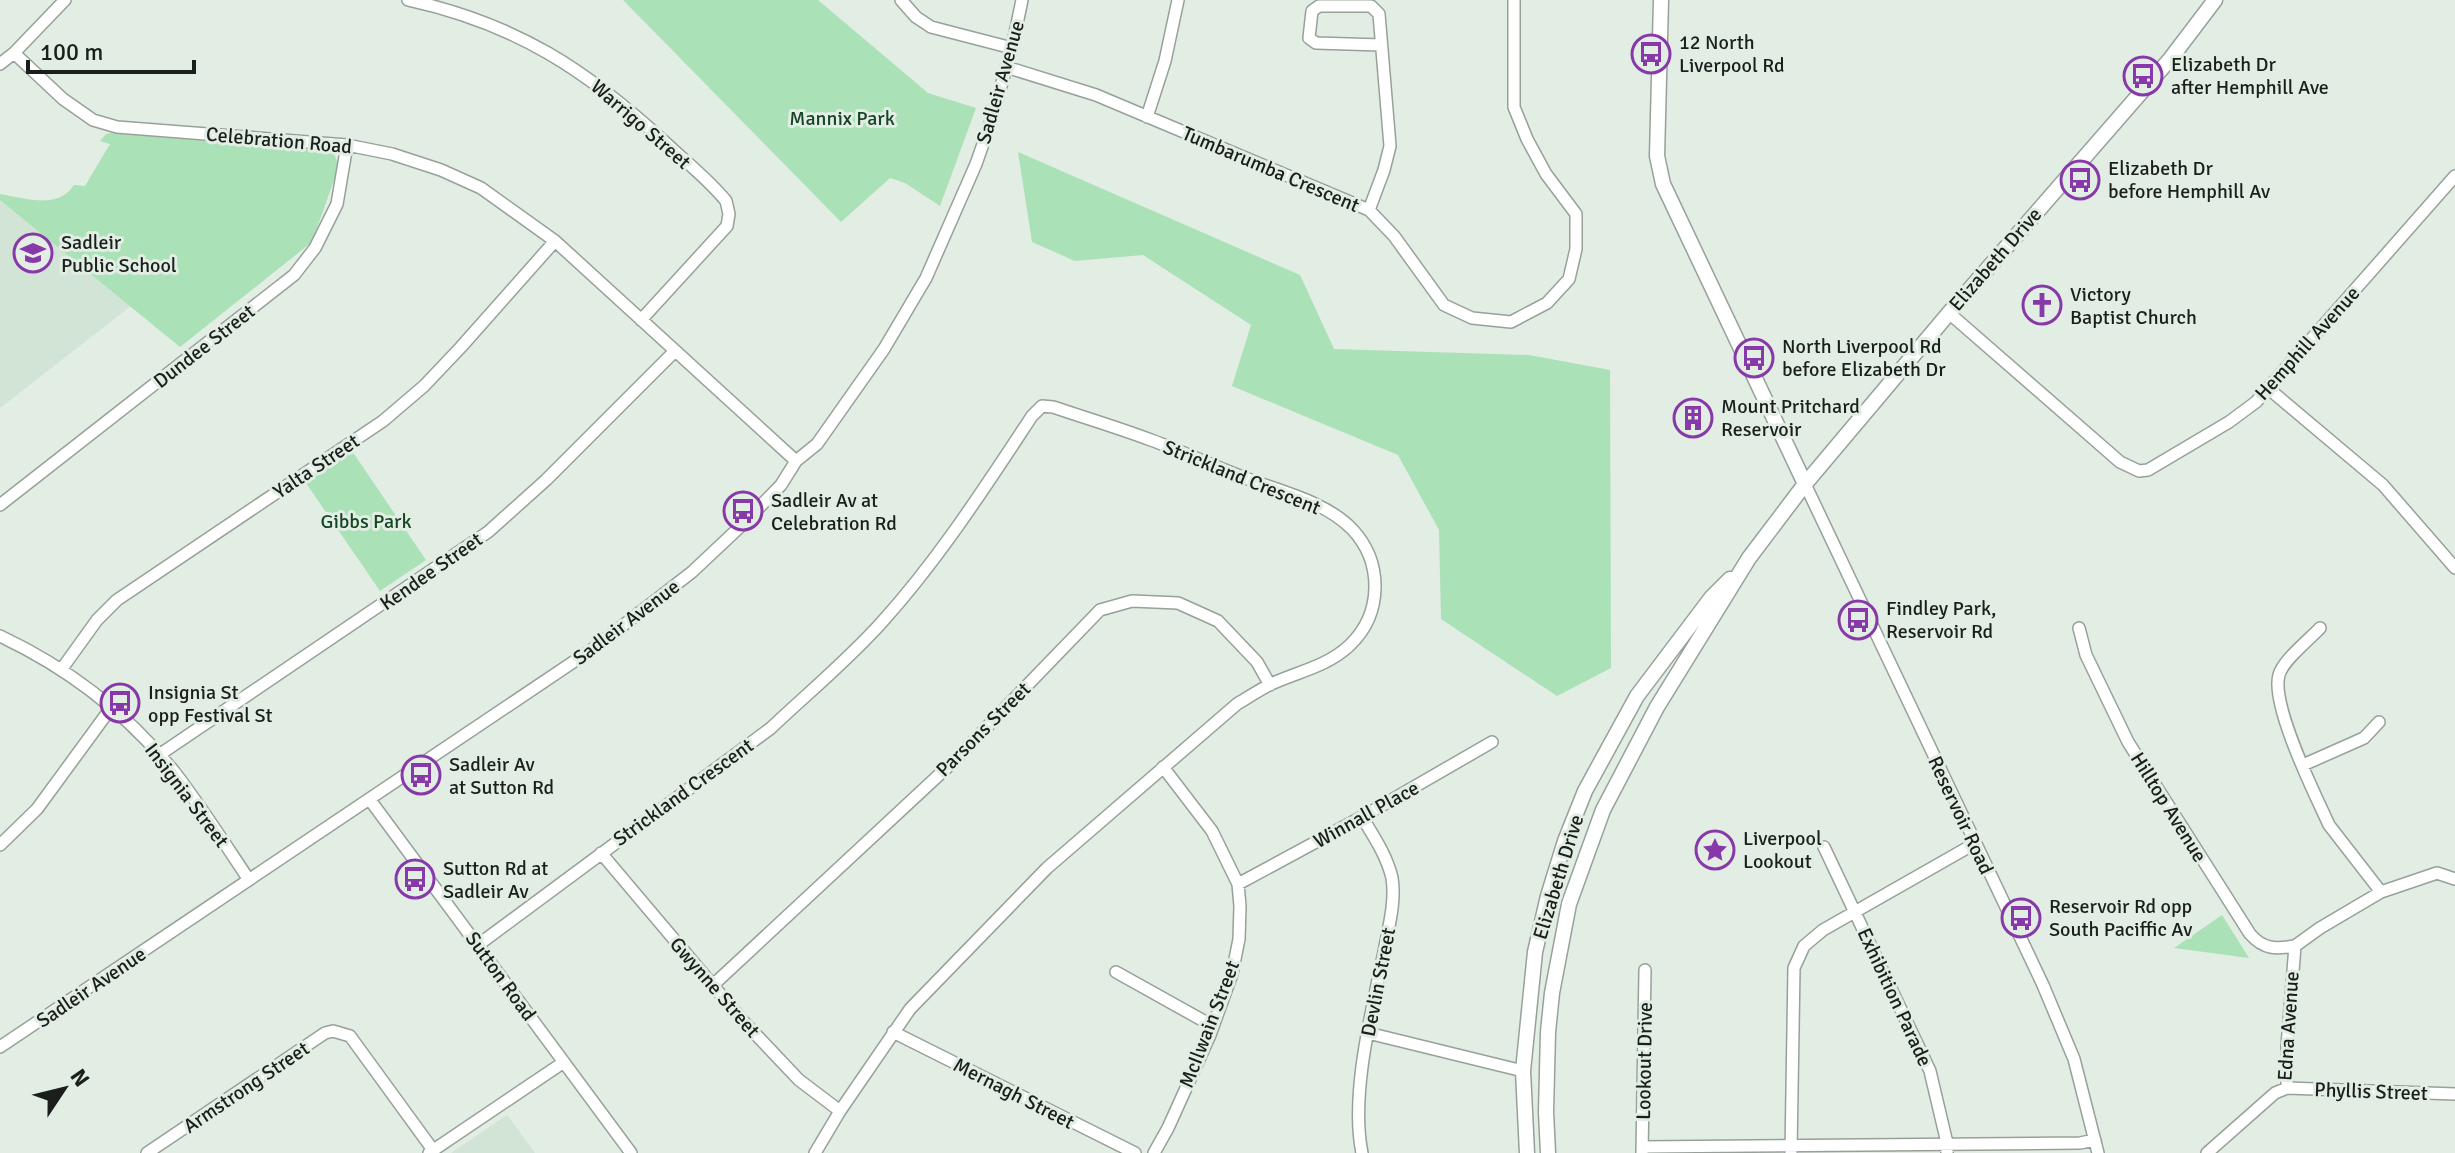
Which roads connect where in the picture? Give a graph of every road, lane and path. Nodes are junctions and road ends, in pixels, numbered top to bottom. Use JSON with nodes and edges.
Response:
{"nodes":[{"id":1,"x":408,"y":0,"type":"edge"},
{"id":2,"x":901,"y":0,"type":"edge"},
{"id":3,"x":1022,"y":0,"type":"edge"},
{"id":4,"x":1178,"y":0,"type":"edge"},
{"id":5,"x":1514,"y":0,"type":"edge"},
{"id":6,"x":1661,"y":0,"type":"edge"},
{"id":7,"x":2215,"y":0,"type":"edge"},
{"id":8,"x":63,"y":1,"type":"edge"},
{"id":9,"x":1381,"y":45,"type":"junction"},
{"id":10,"x":1012,"y":48,"type":"junction"},
{"id":11,"x":14,"y":53,"type":"junction"},
{"id":12,"x":0,"y":64,"type":"edge"},
{"id":13,"x":1006,"y":67,"type":"junction"},
{"id":14,"x":1147,"y":117,"type":"junction"},
{"id":15,"x":347,"y":145,"type":"junction"},
{"id":16,"x":2455,"y":176,"type":"edge"},
{"id":17,"x":1369,"y":210,"type":"junction"},
{"id":18,"x":555,"y":241,"type":"junction"},
{"id":19,"x":1949,"y":313,"type":"junction"},
{"id":20,"x":641,"y":320,"type":"junction"},
{"id":21,"x":674,"y":352,"type":"junction"},
{"id":22,"x":2269,"y":389,"type":"junction"},
{"id":23,"x":796,"y":461,"type":"junction"},
{"id":24,"x":1805,"y":484,"type":"junction"},
{"id":25,"x":0,"y":505,"type":"edge"},
{"id":26,"x":1749,"y":558,"type":"junction"},
{"id":27,"x":2455,"y":568,"type":"edge"},
{"id":28,"x":2079,"y":628,"type":"dead end"},
{"id":29,"x":2320,"y":628,"type":"dead end"},
{"id":30,"x":0,"y":636,"type":"edge"},
{"id":31,"x":61,"y":670,"type":"junction"},
{"id":32,"x":1270,"y":685,"type":"junction"},
{"id":33,"x":111,"y":708,"type":"junction"},
{"id":34,"x":2379,"y":722,"type":"dead end"},
{"id":35,"x":1492,"y":742,"type":"dead end"},
{"id":36,"x":159,"y":755,"type":"junction"},
{"id":37,"x":2303,"y":765,"type":"junction"},
{"id":38,"x":1163,"y":767,"type":"junction"},
{"id":39,"x":370,"y":800,"type":"junction"},
{"id":40,"x":1362,"y":817,"type":"junction"},
{"id":41,"x":2,"y":840,"type":"edge"},
{"id":42,"x":1974,"y":844,"type":"junction"},
{"id":43,"x":1824,"y":847,"type":"dead end"},
{"id":44,"x":601,"y":853,"type":"junction"},
{"id":45,"x":2455,"y":879,"type":"edge"},
{"id":46,"x":249,"y":880,"type":"junction"},
{"id":47,"x":1238,"y":884,"type":"junction"},
{"id":48,"x":2381,"y":892,"type":"junction"},
{"id":49,"x":1854,"y":913,"type":"junction"},
{"id":50,"x":478,"y":945,"type":"junction"},
{"id":51,"x":2295,"y":946,"type":"junction"},
{"id":52,"x":1645,"y":970,"type":"dead end"},
{"id":53,"x":1116,"y":972,"type":"dead end"},
{"id":54,"x":712,"y":986,"type":"junction"},
{"id":55,"x":1211,"y":1025,"type":"junction"},
{"id":56,"x":893,"y":1032,"type":"junction"},
{"id":57,"x":1368,"y":1033,"type":"junction"},
{"id":58,"x":0,"y":1047,"type":"edge"},
{"id":59,"x":564,"y":1062,"type":"junction"},
{"id":60,"x":1523,"y":1071,"type":"junction"},
{"id":61,"x":2287,"y":1088,"type":"junction"},
{"id":62,"x":2455,"y":1094,"type":"edge"},
{"id":63,"x":840,"y":1111,"type":"junction"},
{"id":64,"x":2095,"y":1140,"type":"junction"},
{"id":65,"x":1947,"y":1148,"type":"edge"},
{"id":66,"x":1642,"y":1150,"type":"edge"},
{"id":67,"x":1791,"y":1150,"type":"edge"},
{"id":68,"x":431,"y":1152,"type":"edge"},
{"id":69,"x":147,"y":1153,"type":"edge"},
{"id":70,"x":631,"y":1153,"type":"edge"},
{"id":71,"x":815,"y":1153,"type":"edge"},
{"id":72,"x":1135,"y":1153,"type":"edge"},
{"id":73,"x":1154,"y":1153,"type":"edge"},
{"id":74,"x":1362,"y":1153,"type":"edge"},
{"id":75,"x":1527,"y":1153,"type":"edge"},
{"id":76,"x":1548,"y":1153,"type":"edge"},
{"id":77,"x":2098,"y":1153,"type":"edge"},
{"id":78,"x":2207,"y":1153,"type":"edge"}],
"edges":[{"from":1,"to":20,"type":"street","name":"Warrigo Street"},
{"from":2,"to":10,"type":"street"},
{"from":3,"to":10,"type":"street","name":"Sadleir Avenue"},
{"from":4,"to":14,"type":"street"},
{"from":5,"to":17,"type":"street","name":"Tumbarumba Crescent"},
{"from":6,"to":24,"type":"main road"},
{"from":7,"to":19,"type":"main road","name":"Elizabeth Drive"},
{"from":8,"to":11,"type":"street"},
{"from":9,"to":9,"type":"street"},
{"from":9,"to":17,"type":"street"},
{"from":10,"to":13,"type":"street","name":"Sadleir Avenue"},
{"from":11,"to":12,"type":"street"},
{"from":11,"to":15,"type":"street","name":"Celebration Road"},
{"from":13,"to":14,"type":"street","name":"Tumbarumba Crescent"},
{"from":13,"to":23,"type":"street","name":"Sadleir Avenue"},
{"from":14,"to":17,"type":"street","name":"Tumbarumba Crescent"},
{"from":15,"to":18,"type":"street","name":"Celebration Road"},
{"from":15,"to":25,"type":"street","name":"Dundee Street"},
{"from":16,"to":22,"type":"street","name":"Hemphill Avenue"},
{"from":18,"to":20,"type":"street","name":"Celebration Road"},
{"from":18,"to":31,"type":"street","name":"Yalta Street"},
{"from":19,"to":22,"type":"street","name":"Hemphill Avenue"},
{"from":19,"to":24,"type":"main road","name":"Elizabeth Drive"},
{"from":20,"to":21,"type":"street","name":"Celebration Road"},
{"from":21,"to":23,"type":"street","name":"Celebration Road"},
{"from":21,"to":36,"type":"street","name":"Kendee Street"},
{"from":22,"to":27,"type":"street"},
{"from":23,"to":39,"type":"street","name":"Sadleir Avenue"},
{"from":24,"to":26,"type":"main road","name":"Elizabeth Drive"},
{"from":24,"to":42,"type":"street","name":"Reservoir Road"},
{"from":26,"to":60,"type":"main road","name":"Elizabeth Drive"},
{"from":26,"to":76,"type":"main road","name":"Elizabeth Drive"},
{"from":28,"to":51,"type":"street","name":"Hilltop Avenue"},
{"from":29,"to":37,"type":"street"},
{"from":30,"to":31,"type":"street","name":"Insignia Street"},
{"from":31,"to":33,"type":"street","name":"Insignia Street"},
{"from":32,"to":38,"type":"street","name":"Strickland Crescent"},
{"from":32,"to":44,"type":"street","name":"Strickland Crescent"},
{"from":32,"to":54,"type":"street","name":"Parsons Street"},
{"from":33,"to":36,"type":"street","name":"Insignia Street"},
{"from":33,"to":41,"type":"street"},
{"from":34,"to":37,"type":"street"},
{"from":35,"to":40,"type":"street","name":"Winnall Place"},
{"from":36,"to":46,"type":"street","name":"Insignia Street"},
{"from":37,"to":48,"type":"street"},
{"from":38,"to":47,"type":"street","name":"McIlwain Street"},
{"from":38,"to":56,"type":"street","name":"Strickland Crescent"},
{"from":39,"to":46,"type":"street","name":"Sadleir Avenue"},
{"from":39,"to":50,"type":"street","name":"Sutton Road"},
{"from":40,"to":47,"type":"street","name":"Winnall Place"},
{"from":40,"to":57,"type":"street","name":"Devlin Street"},
{"from":42,"to":49,"type":"street"},
{"from":42,"to":64,"type":"street","name":"Reservoir Road"},
{"from":43,"to":49,"type":"street","name":"Exhibition Parade"},
{"from":44,"to":50,"type":"street","name":"Strickland Crescent"},
{"from":44,"to":54,"type":"street","name":"Gwynne Street"},
{"from":45,"to":48,"type":"street","name":"Edna Avenue"},
{"from":46,"to":58,"type":"street","name":"Sadleir Avenue"},
{"from":47,"to":55,"type":"street","name":"McIlwain Street"},
{"from":48,"to":51,"type":"street","name":"Edna Avenue"},
{"from":49,"to":65,"type":"street","name":"Exhibition Parade"},
{"from":49,"to":67,"type":"street"},
{"from":50,"to":59,"type":"street","name":"Sutton Road"},
{"from":51,"to":61,"type":"street","name":"Edna Avenue"},
{"from":52,"to":66,"type":"street","name":"Lookout Drive"},
{"from":53,"to":55,"type":"street"},
{"from":54,"to":63,"type":"street","name":"Gwynne Street"},
{"from":55,"to":73,"type":"street","name":"McIlwain Street"},
{"from":56,"to":63,"type":"street","name":"Strickland Crescent"},
{"from":56,"to":72,"type":"street","name":"Mernagh Street"},
{"from":57,"to":60,"type":"street"},
{"from":57,"to":74,"type":"street","name":"Devlin Street"},
{"from":59,"to":68,"type":"street"},
{"from":59,"to":70,"type":"street","name":"Sutton Road"},
{"from":60,"to":75,"type":"main road","name":"Elizabeth Drive"},
{"from":61,"to":62,"type":"street","name":"Phyllis Street"},
{"from":61,"to":78,"type":"street","name":"Edna Avenue"},
{"from":63,"to":71,"type":"street","name":"Strickland Crescent"},
{"from":64,"to":65,"type":"street"},
{"from":64,"to":77,"type":"street","name":"Reservoir Road"},
{"from":65,"to":67,"type":"street"},
{"from":66,"to":67,"type":"street"},
{"from":68,"to":69,"type":"street","name":"Armstrong Street"}]}
